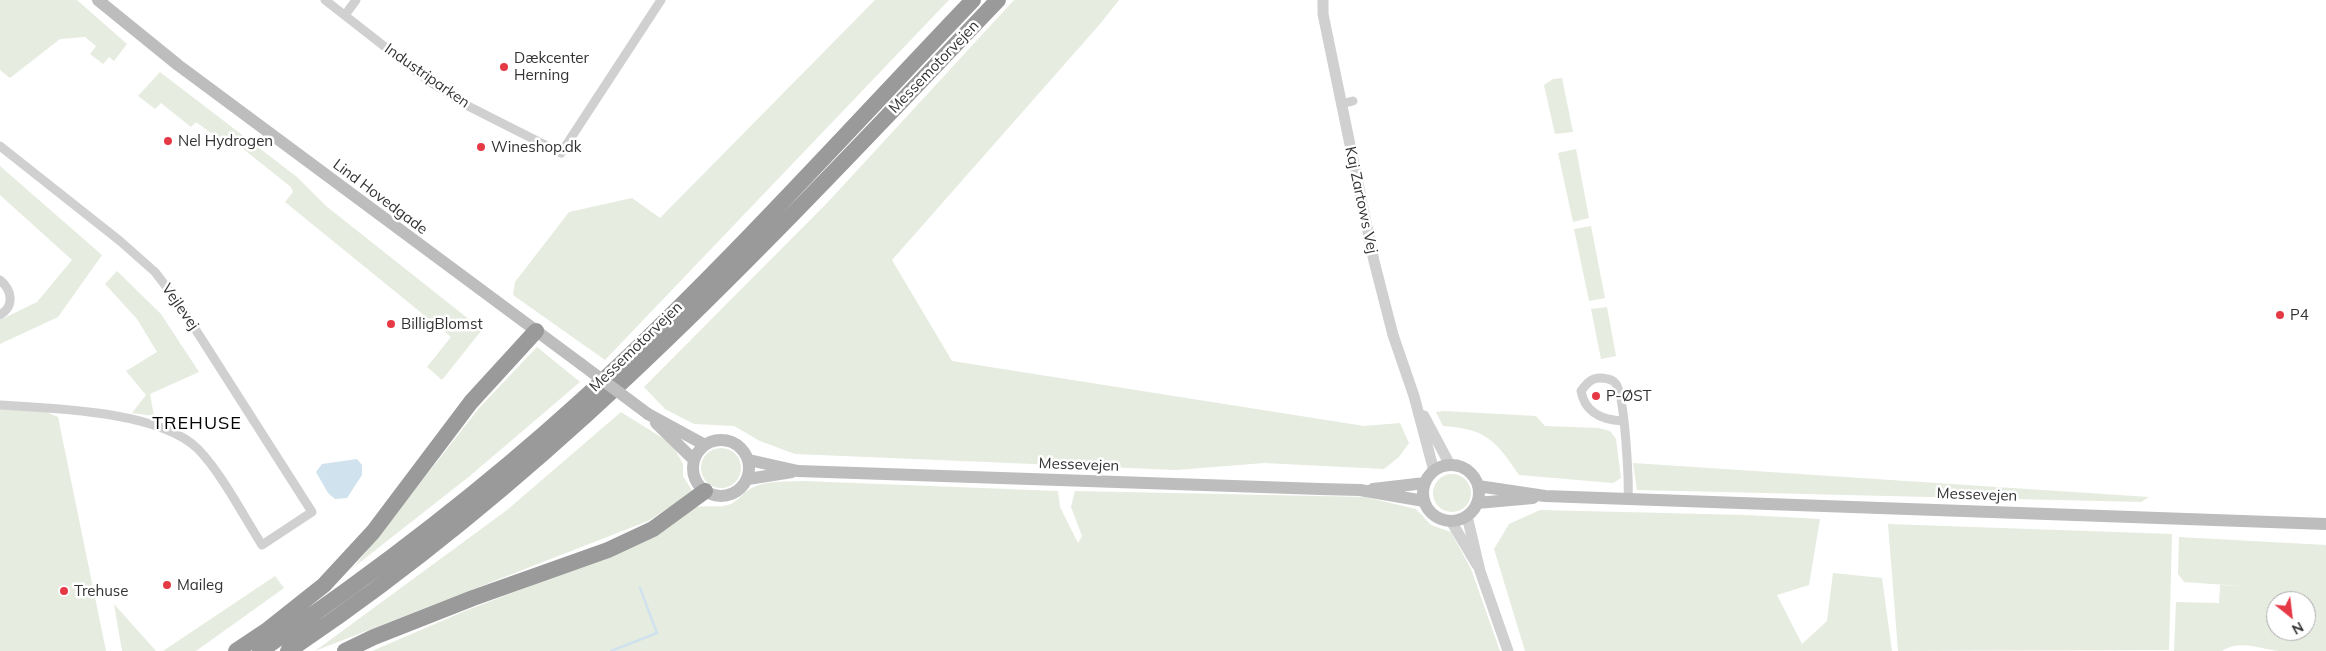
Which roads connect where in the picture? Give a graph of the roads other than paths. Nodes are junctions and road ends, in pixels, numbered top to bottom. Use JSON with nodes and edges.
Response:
{"nodes":[{"id":1,"x":98,"y":0,"type":"edge"},
{"id":2,"x":325,"y":0,"type":"edge"},
{"id":3,"x":356,"y":0,"type":"edge"},
{"id":4,"x":661,"y":0,"type":"edge"},
{"id":5,"x":973,"y":0,"type":"edge"},
{"id":6,"x":998,"y":0,"type":"edge"},
{"id":7,"x":1322,"y":0,"type":"edge"},
{"id":8,"x":345,"y":15,"type":"junction"},
{"id":9,"x":1353,"y":101,"type":"dead end"},
{"id":10,"x":1341,"y":104,"type":"junction"},
{"id":11,"x":0,"y":146,"type":"edge"},
{"id":12,"x":0,"y":280,"type":"edge"},
{"id":13,"x":0,"y":315,"type":"edge"},
{"id":14,"x":536,"y":332,"type":"junction"},
{"id":15,"x":1414,"y":396,"type":"junction"},
{"id":16,"x":0,"y":405,"type":"edge"},
{"id":17,"x":648,"y":414,"type":"junction"},
{"id":18,"x":1623,"y":421,"type":"junction"},
{"id":19,"x":705,"y":445,"type":"junction"},
{"id":20,"x":694,"y":460,"type":"junction"},
{"id":21,"x":749,"y":460,"type":"junction"},
{"id":22,"x":1450,"y":465,"type":"junction"},
{"id":23,"x":798,"y":471,"type":"junction"},
{"id":24,"x":1434,"y":471,"type":"junction"},
{"id":25,"x":748,"y":479,"type":"junction"},
{"id":26,"x":1425,"y":483,"type":"junction"},
{"id":27,"x":1478,"y":486,"type":"junction"},
{"id":28,"x":1360,"y":490,"type":"junction"},
{"id":29,"x":705,"y":491,"type":"junction"},
{"id":30,"x":1545,"y":496,"type":"junction"},
{"id":31,"x":1628,"y":499,"type":"junction"},
{"id":32,"x":1424,"y":501,"type":"junction"},
{"id":33,"x":1477,"y":504,"type":"junction"},
{"id":34,"x":1468,"y":516,"type":"junction"},
{"id":35,"x":1451,"y":521,"type":"junction"},
{"id":36,"x":2326,"y":524,"type":"edge"},
{"id":37,"x":1480,"y":571,"type":"junction"},
{"id":38,"x":236,"y":651,"type":"edge"},
{"id":39,"x":260,"y":651,"type":"edge"},
{"id":40,"x":288,"y":651,"type":"edge"},
{"id":41,"x":345,"y":651,"type":"edge"},
{"id":42,"x":1508,"y":651,"type":"edge"}],
"edges":[{"from":1,"to":14,"type":"main road","name":"Lind Hovedgade"},
{"from":2,"to":8,"type":"street","name":"Industriparken"},
{"from":3,"to":8,"type":"street"},
{"from":4,"to":8,"type":"street","name":"Industriparken"},
{"from":5,"to":39,"type":"highway","name":"Messemotorvejen"},
{"from":6,"to":40,"type":"highway","name":"Messemotorvejen"},
{"from":7,"to":10,"type":"street","name":"Kaj Zartows Vej"},
{"from":9,"to":10,"type":"street"},
{"from":10,"to":15,"type":"street","name":"Kaj Zartows Vej"},
{"from":11,"to":16,"type":"street","name":"Vejlevej"},
{"from":12,"to":13,"type":"street"},
{"from":14,"to":17,"type":"main road","name":"Lind Hovedgade","bridge":true},
{"from":14,"to":38,"type":"highway"},
{"from":15,"to":22,"type":"street","name":"Kaj Zartows Vej"},
{"from":15,"to":24,"type":"street","name":"Kaj Zartows Vej"},
{"from":17,"to":19,"type":"main road","name":"Lind Hovedgade"},
{"from":17,"to":20,"type":"main road","name":"Lind Hovedgade"},
{"from":18,"to":18,"type":"street"},
{"from":18,"to":31,"type":"street"},
{"from":19,"to":20,"type":"main road"},
{"from":19,"to":21,"type":"main road"},
{"from":20,"to":29,"type":"main road"},
{"from":21,"to":23,"type":"main road","name":"Messevejen"},
{"from":21,"to":25,"type":"main road"},
{"from":22,"to":24,"type":"main road"},
{"from":22,"to":27,"type":"main road"},
{"from":23,"to":25,"type":"main road","name":"Messevejen"},
{"from":23,"to":28,"type":"main road","name":"Messevejen"},
{"from":24,"to":26,"type":"main road"},
{"from":25,"to":29,"type":"main road"},
{"from":26,"to":28,"type":"main road","name":"Messevejen"},
{"from":26,"to":32,"type":"main road"},
{"from":27,"to":30,"type":"main road","name":"Messevejen"},
{"from":27,"to":33,"type":"main road"},
{"from":28,"to":32,"type":"main road","name":"Messevejen"},
{"from":29,"to":41,"type":"highway"},
{"from":30,"to":31,"type":"main road","name":"Messevejen"},
{"from":30,"to":33,"type":"main road","name":"Messevejen"},
{"from":31,"to":36,"type":"main road","name":"Messevejen"},
{"from":32,"to":35,"type":"main road"},
{"from":33,"to":34,"type":"main road"},
{"from":34,"to":35,"type":"main road"},
{"from":34,"to":37,"type":"street"},
{"from":35,"to":37,"type":"street"},
{"from":37,"to":42,"type":"street"}]}
